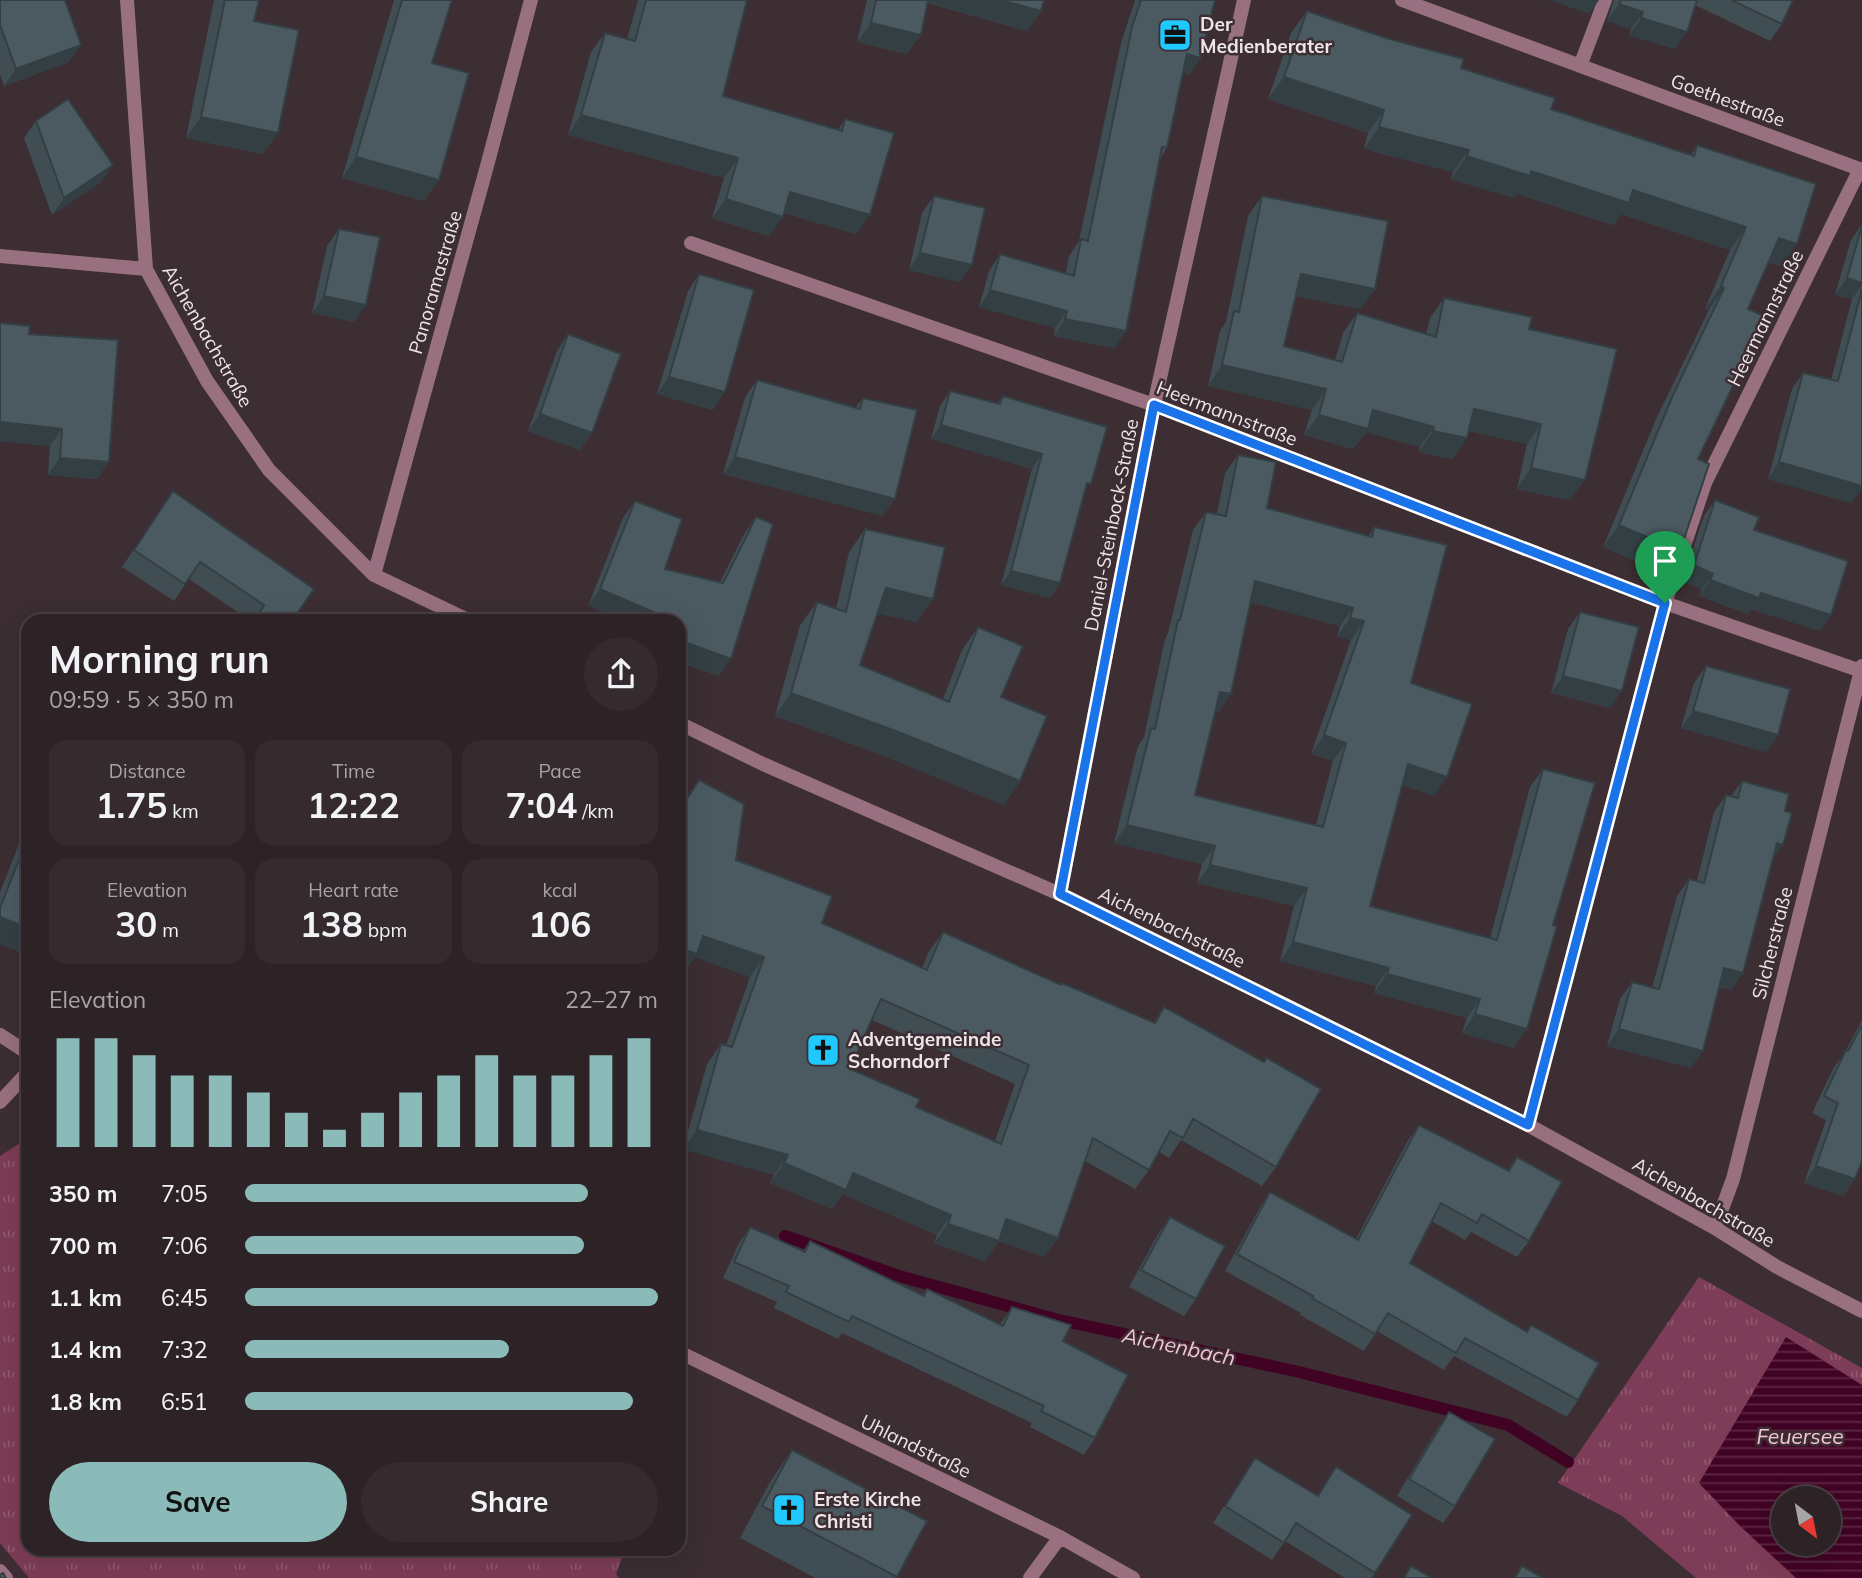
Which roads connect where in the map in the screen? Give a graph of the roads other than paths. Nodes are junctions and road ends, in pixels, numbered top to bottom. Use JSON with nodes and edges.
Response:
{"nodes":[{"id":1,"x":127,"y":0,"type":"edge"},
{"id":2,"x":531,"y":0,"type":"edge"},
{"id":3,"x":1244,"y":0,"type":"edge"},
{"id":4,"x":1402,"y":0,"type":"edge"},
{"id":5,"x":1605,"y":0,"type":"edge"},
{"id":6,"x":1580,"y":66,"type":"junction"},
{"id":7,"x":1861,"y":169,"type":"edge"},
{"id":8,"x":691,"y":243,"type":"dead end"},
{"id":9,"x":0,"y":256,"type":"edge"},
{"id":10,"x":146,"y":269,"type":"junction"},
{"id":11,"x":1154,"y":405,"type":"junction"},
{"id":12,"x":373,"y":575,"type":"junction"},
{"id":13,"x":1665,"y":603,"type":"junction"},
{"id":14,"x":455,"y":614,"type":"edge"},
{"id":15,"x":1861,"y":669,"type":"edge"},
{"id":16,"x":686,"y":726,"type":"edge"},
{"id":17,"x":1060,"y":894,"type":"junction"},
{"id":18,"x":0,"y":1035,"type":"edge"},
{"id":19,"x":21,"y":1048,"type":"edge"},
{"id":20,"x":21,"y":1080,"type":"edge"},
{"id":21,"x":0,"y":1102,"type":"edge"},
{"id":22,"x":1528,"y":1125,"type":"junction"},
{"id":23,"x":1715,"y":1228,"type":"junction"},
{"id":24,"x":1862,"y":1311,"type":"edge"},
{"id":25,"x":686,"y":1355,"type":"edge"},
{"id":26,"x":1060,"y":1537,"type":"junction"},
{"id":27,"x":0,"y":1571,"type":"edge"},
{"id":28,"x":6,"y":1578,"type":"edge"},
{"id":29,"x":1030,"y":1578,"type":"edge"},
{"id":30,"x":1133,"y":1578,"type":"edge"}],
"edges":[{"from":1,"to":10,"type":"street","name":"Aichenbachstraße"},
{"from":2,"to":12,"type":"street","name":"Panoramastraße"},
{"from":3,"to":11,"type":"street","name":"Daniel-Steinbock-Straße"},
{"from":4,"to":6,"type":"street","name":"Goethestraße"},
{"from":5,"to":6,"type":"street"},
{"from":6,"to":7,"type":"street","name":"Goethestraße"},
{"from":7,"to":13,"type":"street","name":"Heermannstraße"},
{"from":8,"to":11,"type":"street","name":"Heermannstraße"},
{"from":9,"to":10,"type":"street"},
{"from":10,"to":12,"type":"street","name":"Aichenbachstraße"},
{"from":11,"to":13,"type":"street","name":"Heermannstraße"},
{"from":11,"to":17,"type":"street","name":"Daniel-Steinbock-Straße"},
{"from":12,"to":14,"type":"street","name":"Aichenbachstraße"},
{"from":13,"to":15,"type":"street","name":"Heermannstraße"},
{"from":13,"to":22,"type":"street"},
{"from":15,"to":23,"type":"street","name":"Silcherstraße"},
{"from":16,"to":17,"type":"street","name":"Aichenbachstraße"},
{"from":17,"to":22,"type":"street","name":"Aichenbachstraße"},
{"from":18,"to":19,"type":"street"},
{"from":20,"to":21,"type":"street"},
{"from":22,"to":23,"type":"street","name":"Aichenbachstraße"},
{"from":23,"to":24,"type":"street","name":"Aichenbachstraße"},
{"from":25,"to":26,"type":"street","name":"Uhlandstraße"},
{"from":26,"to":29,"type":"street"},
{"from":26,"to":30,"type":"street","name":"Uhlandstraße"},
{"from":27,"to":28,"type":"street"}]}
